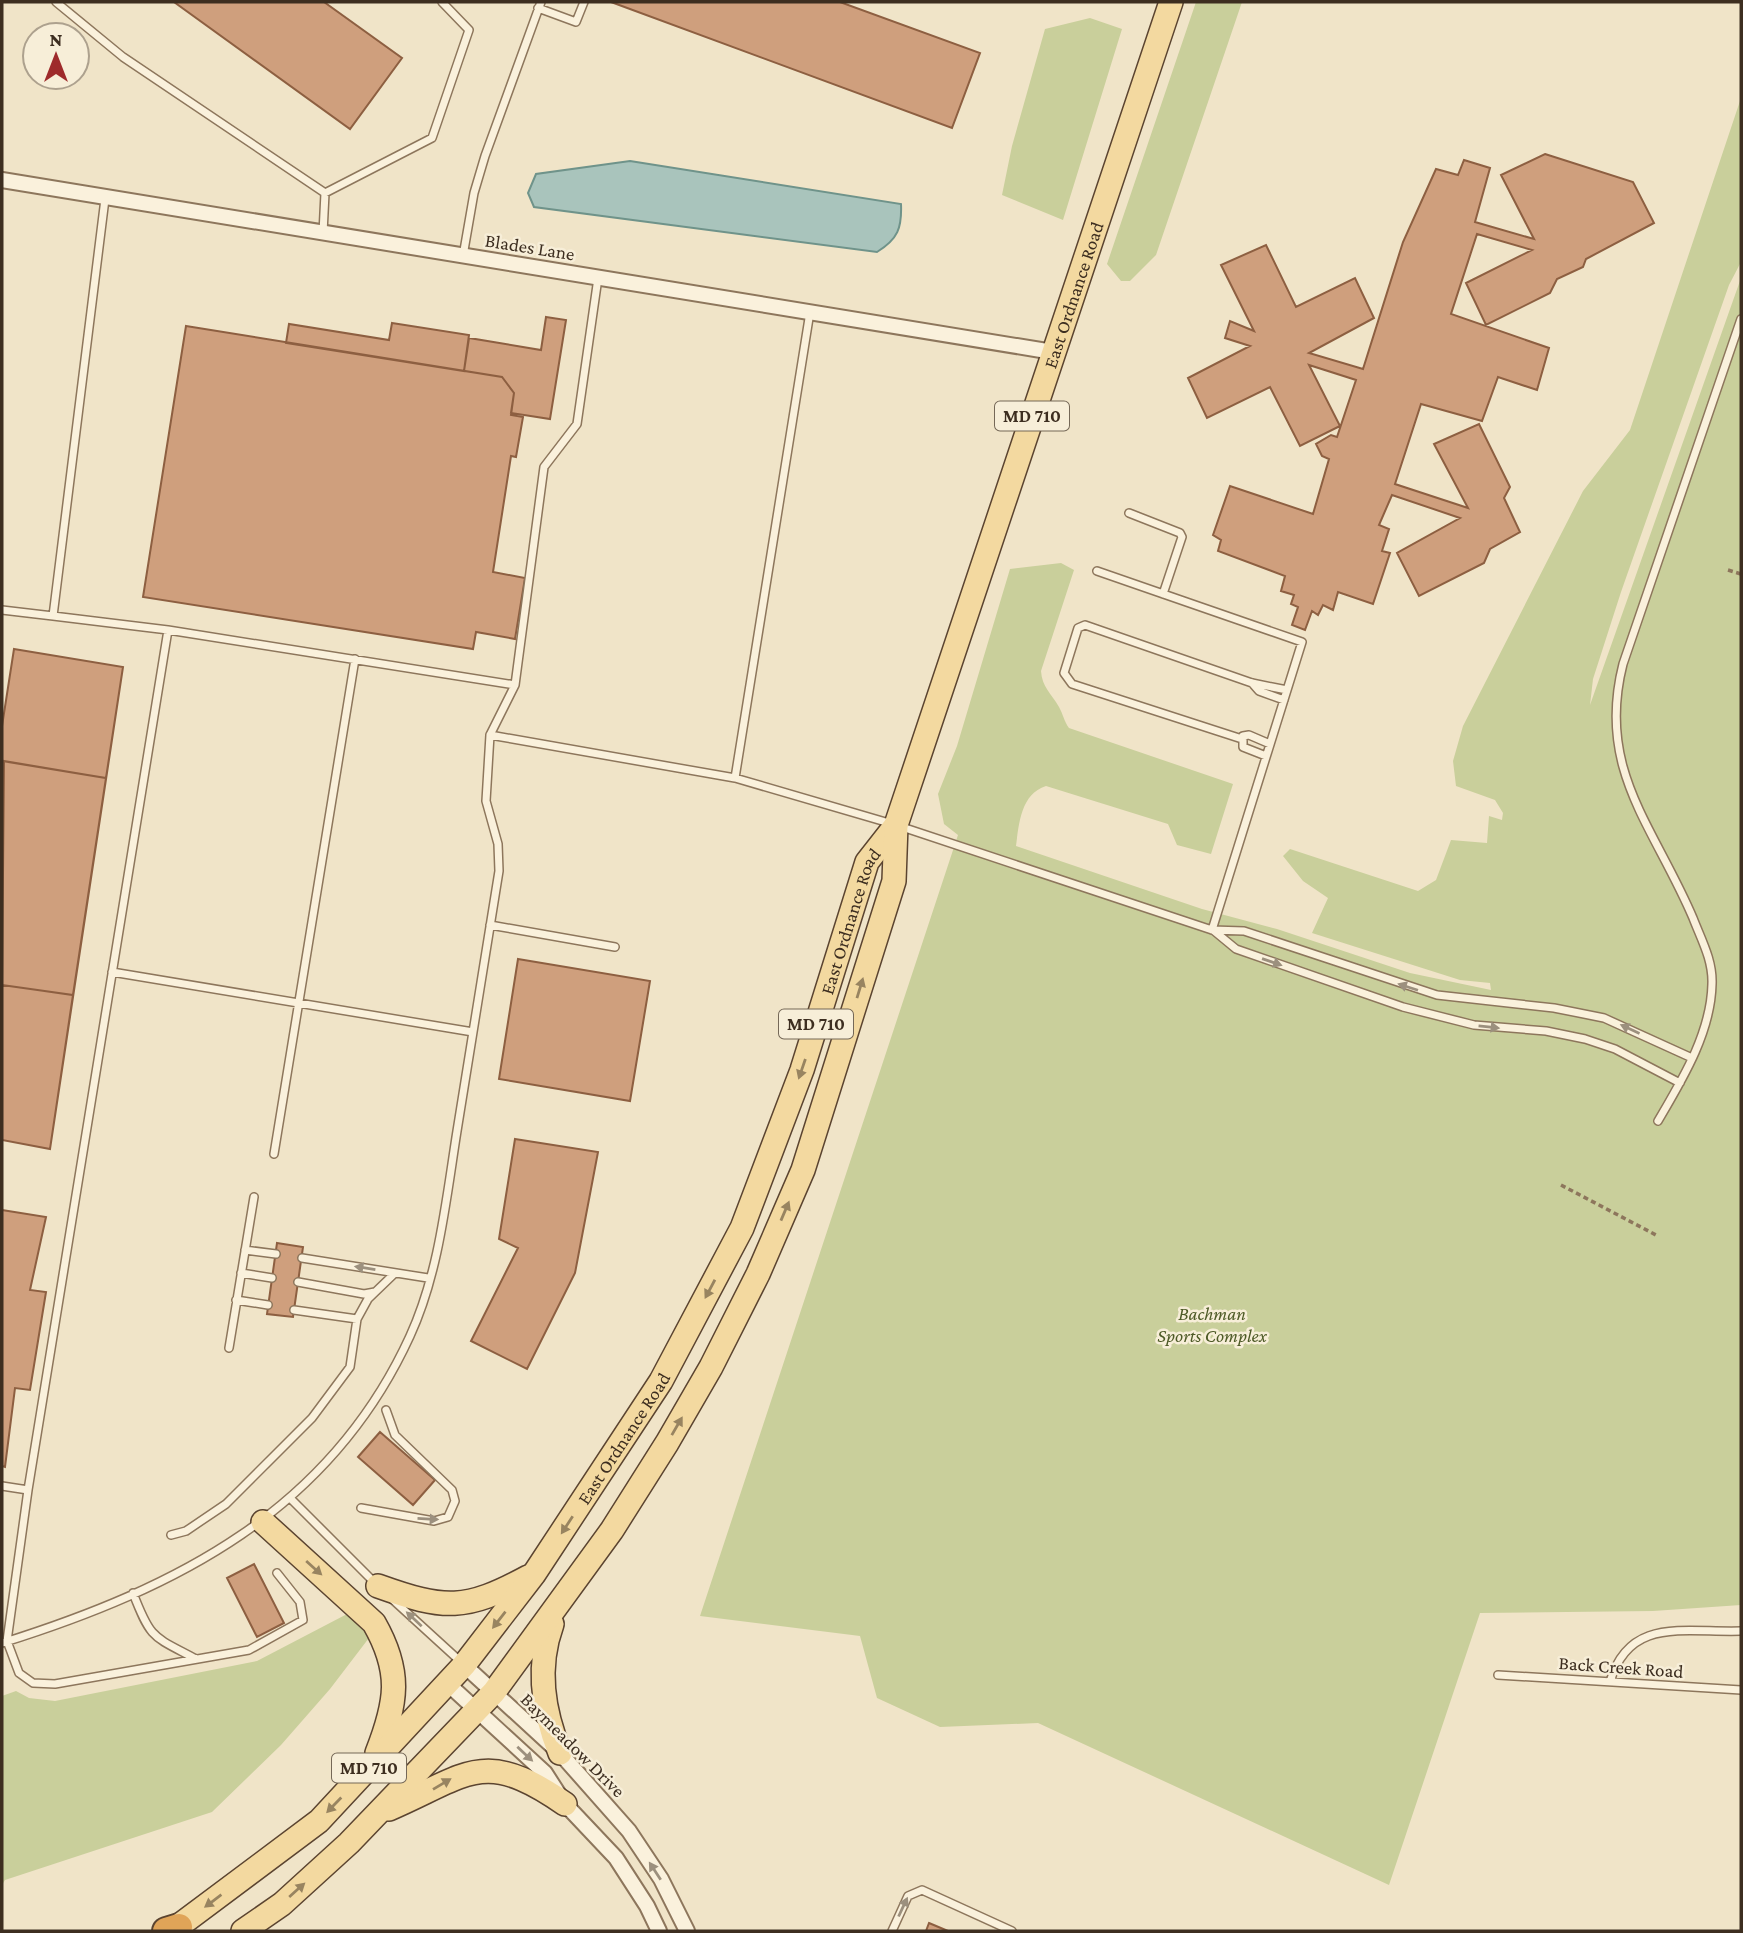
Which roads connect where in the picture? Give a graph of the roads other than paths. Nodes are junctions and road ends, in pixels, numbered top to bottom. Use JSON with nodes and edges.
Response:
{"nodes":[{"id":1,"x":56,"y":2,"type":"edge"},
{"id":2,"x":442,"y":2,"type":"edge"},
{"id":3,"x":584,"y":2,"type":"edge"},
{"id":4,"x":1166,"y":3,"type":"edge"},
{"id":5,"x":540,"y":5,"type":"edge"},
{"id":6,"x":2,"y":180,"type":"edge"},
{"id":7,"x":325,"y":193,"type":"junction"},
{"id":8,"x":105,"y":199,"type":"junction"},
{"id":9,"x":323,"y":233,"type":"junction"},
{"id":10,"x":463,"y":256,"type":"junction"},
{"id":11,"x":598,"y":278,"type":"junction"},
{"id":12,"x":810,"y":312,"type":"junction"},
{"id":13,"x":1741,"y":320,"type":"edge"},
{"id":14,"x":1737,"y":342,"type":"edge"},
{"id":15,"x":1053,"y":352,"type":"junction"},
{"id":16,"x":1129,"y":513,"type":"dead end"},
{"id":17,"x":1097,"y":571,"type":"dead end"},
{"id":18,"x":1163,"y":594,"type":"junction"},
{"id":19,"x":2,"y":610,"type":"edge"},
{"id":20,"x":53,"y":615,"type":"junction"},
{"id":21,"x":168,"y":631,"type":"junction"},
{"id":22,"x":355,"y":659,"type":"junction"},
{"id":23,"x":1252,"y":683,"type":"junction"},
{"id":24,"x":515,"y":685,"type":"junction"},
{"id":25,"x":1287,"y":690,"type":"junction"},
{"id":26,"x":1284,"y":700,"type":"junction"},
{"id":27,"x":490,"y":735,"type":"junction"},
{"id":28,"x":1242,"y":739,"type":"junction"},
{"id":29,"x":1270,"y":744,"type":"junction"},
{"id":30,"x":1266,"y":756,"type":"junction"},
{"id":31,"x":735,"y":778,"type":"junction"},
{"id":32,"x":896,"y":825,"type":"junction"},
{"id":33,"x":491,"y":925,"type":"junction"},
{"id":34,"x":1213,"y":930,"type":"junction"},
{"id":35,"x":615,"y":947,"type":"dead end"},
{"id":36,"x":112,"y":972,"type":"junction"},
{"id":37,"x":299,"y":1003,"type":"junction"},
{"id":38,"x":473,"y":1032,"type":"junction"},
{"id":39,"x":1692,"y":1058,"type":"junction"},
{"id":40,"x":1680,"y":1083,"type":"junction"},
{"id":41,"x":1658,"y":1121,"type":"dead end"},
{"id":42,"x":274,"y":1154,"type":"dead end"},
{"id":43,"x":254,"y":1197,"type":"dead end"},
{"id":44,"x":245,"y":1250,"type":"junction"},
{"id":45,"x":276,"y":1254,"type":"dead end"},
{"id":46,"x":302,"y":1258,"type":"dead end"},
{"id":47,"x":241,"y":1273,"type":"junction"},
{"id":48,"x":395,"y":1273,"type":"junction"},
{"id":49,"x":272,"y":1278,"type":"dead end"},
{"id":50,"x":428,"y":1278,"type":"junction"},
{"id":51,"x":298,"y":1282,"type":"dead end"},
{"id":52,"x":376,"y":1292,"type":"junction"},
{"id":53,"x":236,"y":1300,"type":"junction"},
{"id":54,"x":268,"y":1306,"type":"dead end"},
{"id":55,"x":294,"y":1310,"type":"dead end"},
{"id":56,"x":357,"y":1319,"type":"junction"},
{"id":57,"x":229,"y":1348,"type":"dead end"},
{"id":58,"x":386,"y":1410,"type":"dead end"},
{"id":59,"x":2,"y":1486,"type":"edge"},
{"id":60,"x":28,"y":1490,"type":"junction"},
{"id":61,"x":291,"y":1499,"type":"junction"},
{"id":62,"x":361,"y":1508,"type":"dead end"},
{"id":63,"x":262,"y":1522,"type":"junction"},
{"id":64,"x":171,"y":1535,"type":"dead end"},
{"id":65,"x":277,"y":1573,"type":"dead end"},
{"id":66,"x":534,"y":1574,"type":"junction"},
{"id":67,"x":378,"y":1586,"type":"junction"},
{"id":68,"x":133,"y":1593,"type":"junction"},
{"id":69,"x":557,"y":1609,"type":"junction"},
{"id":70,"x":1741,"y":1631,"type":"edge"},
{"id":71,"x":4,"y":1642,"type":"edge"},
{"id":72,"x":196,"y":1659,"type":"junction"},
{"id":73,"x":464,"y":1665,"type":"junction"},
{"id":74,"x":1498,"y":1675,"type":"dead end"},
{"id":75,"x":1610,"y":1682,"type":"junction"},
{"id":76,"x":447,"y":1683,"type":"junction"},
{"id":77,"x":1741,"y":1690,"type":"edge"},
{"id":78,"x":494,"y":1692,"type":"junction"},
{"id":79,"x":477,"y":1710,"type":"junction"},
{"id":80,"x":560,"y":1753,"type":"junction"},
{"id":81,"x":373,"y":1764,"type":"junction"},
{"id":82,"x":565,"y":1804,"type":"junction"},
{"id":83,"x":380,"y":1813,"type":"junction"},
{"id":84,"x":172,"y":1930,"type":"edge"},
{"id":85,"x":243,"y":1931,"type":"edge"},
{"id":86,"x":659,"y":1931,"type":"edge"},
{"id":87,"x":687,"y":1931,"type":"edge"},
{"id":88,"x":892,"y":1931,"type":"edge"},
{"id":89,"x":1013,"y":1931,"type":"edge"}],
"edges":[{"from":1,"to":7,"type":"lane"},
{"from":2,"to":7,"type":"lane"},
{"from":3,"to":5,"type":"lane"},
{"from":4,"to":15,"type":"main road","name":"East Ordnance Road","number":"MD 710"},
{"from":5,"to":10,"type":"lane"},
{"from":6,"to":8,"type":"street","name":"Blades Lane"},
{"from":7,"to":9,"type":"lane"},
{"from":8,"to":9,"type":"street","name":"Blades Lane"},
{"from":8,"to":20,"type":"lane"},
{"from":9,"to":10,"type":"street","name":"Blades Lane"},
{"from":10,"to":11,"type":"street","name":"Blades Lane"},
{"from":11,"to":12,"type":"street","name":"Blades Lane"},
{"from":11,"to":24,"type":"lane"},
{"from":12,"to":15,"type":"street","name":"Blades Lane"},
{"from":12,"to":31,"type":"lane"},
{"from":13,"to":14,"type":"lane"},
{"from":14,"to":39,"type":"lane"},
{"from":15,"to":32,"type":"main road","name":"East Ordnance Road","number":"MD 710"},
{"from":16,"to":18,"type":"lane"},
{"from":17,"to":18,"type":"lane"},
{"from":18,"to":25,"type":"lane"},
{"from":19,"to":20,"type":"lane"},
{"from":20,"to":21,"type":"lane"},
{"from":21,"to":22,"type":"lane"},
{"from":21,"to":36,"type":"lane"},
{"from":22,"to":24,"type":"lane"},
{"from":22,"to":37,"type":"lane"},
{"from":23,"to":25,"type":"lane"},
{"from":23,"to":26,"type":"lane"},
{"from":23,"to":28,"type":"lane"},
{"from":24,"to":27,"type":"lane"},
{"from":25,"to":26,"type":"lane"},
{"from":26,"to":29,"type":"lane"},
{"from":27,"to":31,"type":"lane"},
{"from":27,"to":33,"type":"lane"},
{"from":28,"to":29,"type":"lane"},
{"from":28,"to":30,"type":"lane"},
{"from":29,"to":30,"type":"lane"},
{"from":30,"to":34,"type":"lane"},
{"from":31,"to":32,"type":"lane"},
{"from":32,"to":34,"type":"lane"},
{"from":32,"to":66,"type":"main road","name":"East Ordnance Road","number":"MD 710","one_way":true},
{"from":69,"to":32,"type":"main road","name":"East Ordnance Road","number":"MD 710","one_way":true},
{"from":33,"to":35,"type":"lane"},
{"from":33,"to":38,"type":"lane"},
{"from":39,"to":34,"type":"lane","one_way":true},
{"from":34,"to":40,"type":"lane","one_way":true},
{"from":36,"to":37,"type":"lane"},
{"from":36,"to":60,"type":"lane"},
{"from":37,"to":38,"type":"lane"},
{"from":37,"to":42,"type":"lane"},
{"from":38,"to":50,"type":"lane"},
{"from":39,"to":40,"type":"lane"},
{"from":40,"to":41,"type":"lane"},
{"from":43,"to":44,"type":"lane"},
{"from":44,"to":45,"type":"lane"},
{"from":44,"to":47,"type":"lane"},
{"from":48,"to":46,"type":"lane","one_way":true},
{"from":47,"to":49,"type":"lane"},
{"from":47,"to":53,"type":"lane"},
{"from":48,"to":50,"type":"lane"},
{"from":48,"to":52,"type":"lane"},
{"from":50,"to":61,"type":"lane"},
{"from":51,"to":52,"type":"lane"},
{"from":52,"to":56,"type":"lane"},
{"from":53,"to":54,"type":"lane"},
{"from":53,"to":57,"type":"lane"},
{"from":55,"to":56,"type":"lane"},
{"from":56,"to":64,"type":"lane"},
{"from":62,"to":58,"type":"lane","one_way":true},
{"from":59,"to":60,"type":"lane"},
{"from":60,"to":71,"type":"lane"},
{"from":61,"to":63,"type":"lane"},
{"from":61,"to":67,"type":"lane"},
{"from":63,"to":68,"type":"lane"},
{"from":63,"to":81,"type":"main road","one_way":true},
{"from":65,"to":72,"type":"lane"},
{"from":66,"to":67,"type":"main road"},
{"from":66,"to":73,"type":"main road","name":"East Ordnance Road","number":"MD 710","one_way":true},
{"from":73,"to":67,"type":"lane","one_way":true},
{"from":68,"to":71,"type":"lane"},
{"from":68,"to":72,"type":"lane"},
{"from":69,"to":78,"type":"main road","name":"East Ordnance Road","number":"MD 710"},
{"from":69,"to":80,"type":"main road"},
{"from":70,"to":75,"type":"lane"},
{"from":71,"to":72,"type":"lane"},
{"from":73,"to":76,"type":"main road","name":"East Ordnance Road","number":"MD 710"},
{"from":73,"to":78,"type":"street","name":"Baymeadow Drive"},
{"from":74,"to":75,"type":"lane","name":"Back Creek Road"},
{"from":75,"to":77,"type":"lane","name":"Back Creek Road"},
{"from":76,"to":79,"type":"street","name":"Baymeadow Drive"},
{"from":76,"to":81,"type":"main road","name":"East Ordnance Road","number":"MD 710"},
{"from":78,"to":79,"type":"main road","name":"East Ordnance Road","number":"MD 710"},
{"from":78,"to":80,"type":"street","name":"Baymeadow Drive"},
{"from":79,"to":82,"type":"street","name":"Baymeadow Drive","one_way":true},
{"from":79,"to":83,"type":"main road","name":"East Ordnance Road","number":"MD 710"},
{"from":87,"to":80,"type":"street","name":"Baymeadow Drive","one_way":true},
{"from":81,"to":84,"type":"main road","name":"East Ordnance Road","number":"MD 710","one_way":true},
{"from":83,"to":82,"type":"main road","one_way":true},
{"from":82,"to":86,"type":"street","name":"Baymeadow Drive"},
{"from":85,"to":83,"type":"main road","name":"East Ordnance Road","number":"MD 710","one_way":true},
{"from":88,"to":89,"type":"lane","one_way":true}]}
